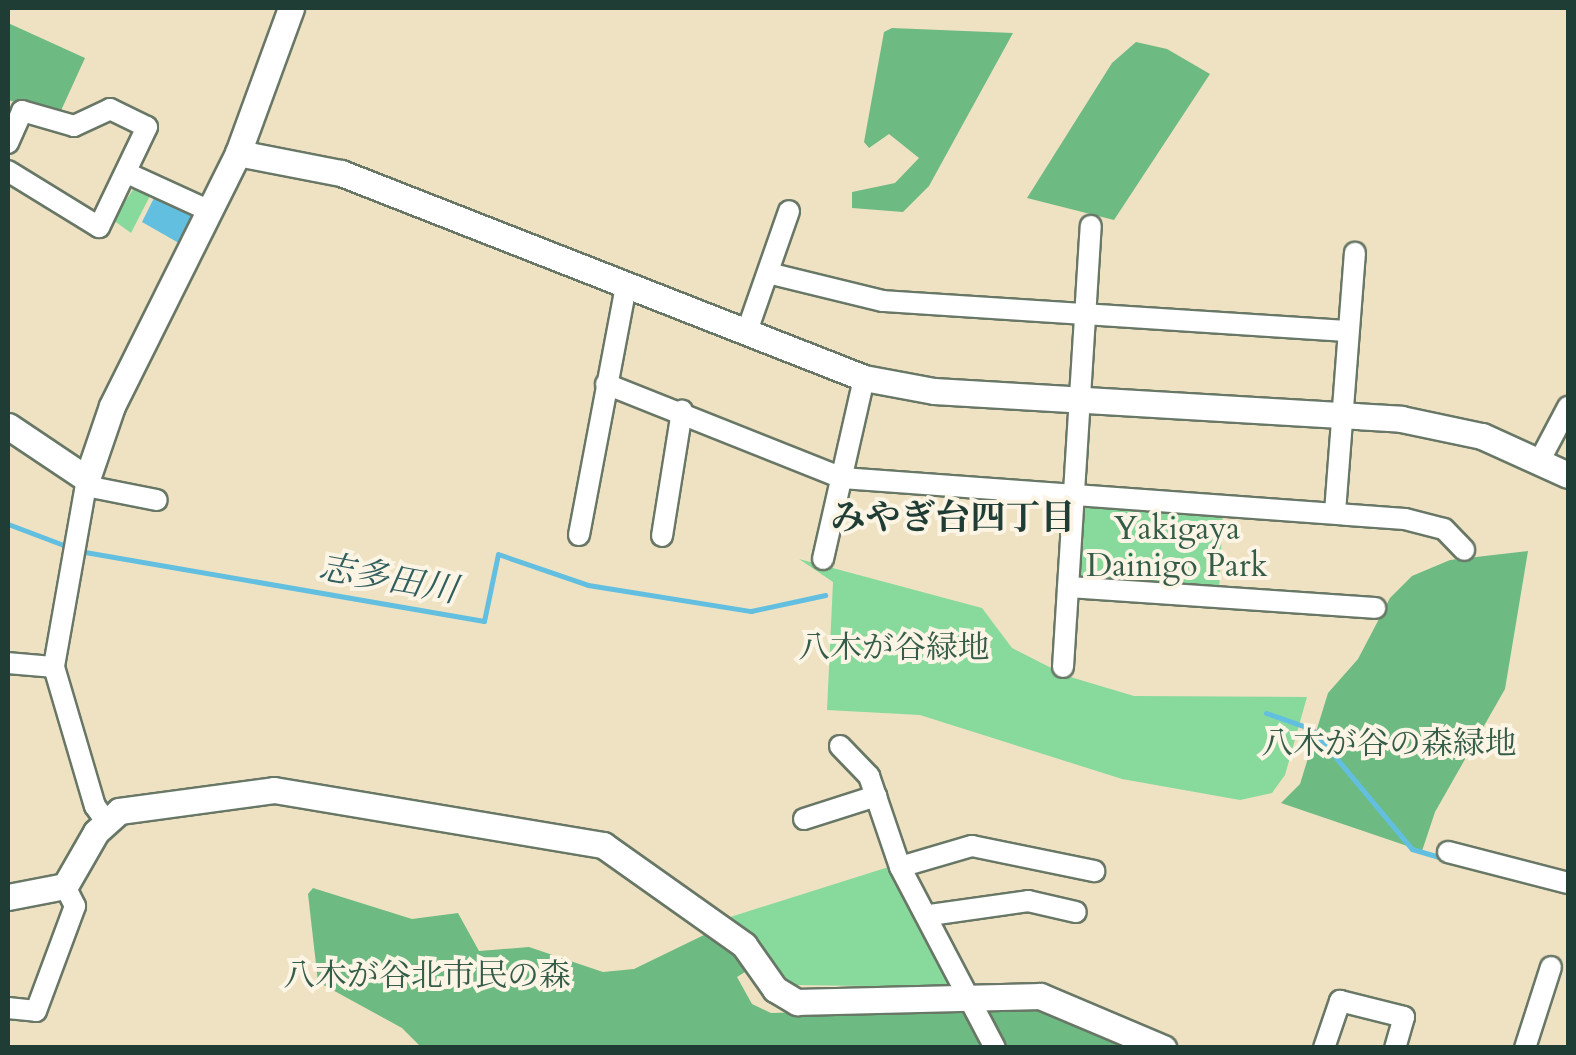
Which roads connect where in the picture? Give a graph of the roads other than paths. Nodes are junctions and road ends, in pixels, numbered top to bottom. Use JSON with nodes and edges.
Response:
{"nodes":[{"id":1,"x":291,"y":8,"type":"edge"},
{"id":2,"x":8,"y":143,"type":"edge"},
{"id":3,"x":238,"y":153,"type":"junction"},
{"id":4,"x":8,"y":170,"type":"edge"},
{"id":5,"x":127,"y":173,"type":"junction"},
{"id":6,"x":208,"y":210,"type":"junction"},
{"id":7,"x":789,"y":211,"type":"dead end"},
{"id":8,"x":1091,"y":226,"type":"dead end"},
{"id":9,"x":1355,"y":253,"type":"dead end"},
{"id":10,"x":768,"y":273,"type":"junction"},
{"id":11,"x":626,"y":286,"type":"junction"},
{"id":12,"x":1086,"y":316,"type":"junction"},
{"id":13,"x":1348,"y":331,"type":"junction"},
{"id":14,"x":746,"y":334,"type":"junction"},
{"id":15,"x":864,"y":378,"type":"junction"},
{"id":16,"x":606,"y":384,"type":"junction"},
{"id":17,"x":1079,"y":399,"type":"junction"},
{"id":18,"x":1568,"y":407,"type":"edge"},
{"id":19,"x":682,"y":411,"type":"junction"},
{"id":20,"x":1342,"y":416,"type":"junction"},
{"id":21,"x":8,"y":426,"type":"edge"},
{"id":22,"x":1541,"y":458,"type":"junction"},
{"id":23,"x":1568,"y":475,"type":"edge"},
{"id":24,"x":842,"y":478,"type":"junction"},
{"id":25,"x":86,"y":482,"type":"junction"},
{"id":26,"x":1072,"y":496,"type":"junction"},
{"id":27,"x":157,"y":500,"type":"dead end"},
{"id":28,"x":1335,"y":512,"type":"junction"},
{"id":29,"x":579,"y":536,"type":"dead end"},
{"id":30,"x":662,"y":536,"type":"dead end"},
{"id":31,"x":1464,"y":550,"type":"dead end"},
{"id":32,"x":823,"y":558,"type":"dead end"},
{"id":33,"x":1068,"y":587,"type":"junction"},
{"id":34,"x":1375,"y":608,"type":"dead end"},
{"id":35,"x":8,"y":663,"type":"edge"},
{"id":36,"x":54,"y":667,"type":"junction"},
{"id":37,"x":1063,"y":667,"type":"dead end"},
{"id":38,"x":840,"y":746,"type":"dead end"},
{"id":39,"x":876,"y":796,"type":"junction"},
{"id":40,"x":804,"y":819,"type":"dead end"},
{"id":41,"x":105,"y":820,"type":"junction"},
{"id":42,"x":1448,"y":852,"type":"dead end"},
{"id":43,"x":900,"y":866,"type":"junction"},
{"id":44,"x":1094,"y":870,"type":"dead end"},
{"id":45,"x":1568,"y":883,"type":"edge"},
{"id":46,"x":65,"y":886,"type":"junction"},
{"id":47,"x":8,"y":897,"type":"edge"},
{"id":48,"x":1076,"y":912,"type":"dead end"},
{"id":49,"x":930,"y":915,"type":"junction"},
{"id":50,"x":1551,"y":967,"type":"dead end"},
{"id":51,"x":968,"y":996,"type":"junction"},
{"id":52,"x":8,"y":1008,"type":"edge"},
{"id":53,"x":995,"y":1048,"type":"edge"},
{"id":54,"x":1163,"y":1048,"type":"edge"},
{"id":55,"x":1324,"y":1048,"type":"edge"},
{"id":56,"x":1395,"y":1048,"type":"edge"},
{"id":57,"x":1526,"y":1048,"type":"edge"}],
"edges":[{"from":1,"to":3,"type":"street"},
{"from":2,"to":5,"type":"street"},
{"from":3,"to":6,"type":"street"},
{"from":3,"to":11,"type":"street"},
{"from":4,"to":5,"type":"street"},
{"from":5,"to":6,"type":"street"},
{"from":6,"to":25,"type":"street"},
{"from":7,"to":10,"type":"street"},
{"from":8,"to":12,"type":"street"},
{"from":9,"to":13,"type":"street"},
{"from":10,"to":12,"type":"street"},
{"from":10,"to":14,"type":"street"},
{"from":11,"to":14,"type":"street"},
{"from":11,"to":16,"type":"street"},
{"from":12,"to":13,"type":"street"},
{"from":12,"to":17,"type":"street"},
{"from":13,"to":20,"type":"street"},
{"from":14,"to":15,"type":"street"},
{"from":15,"to":17,"type":"street"},
{"from":15,"to":24,"type":"street"},
{"from":16,"to":19,"type":"street"},
{"from":16,"to":29,"type":"street"},
{"from":17,"to":20,"type":"street"},
{"from":17,"to":26,"type":"street"},
{"from":18,"to":22,"type":"street"},
{"from":19,"to":24,"type":"street"},
{"from":19,"to":30,"type":"street"},
{"from":20,"to":22,"type":"street"},
{"from":20,"to":28,"type":"street"},
{"from":21,"to":25,"type":"street"},
{"from":22,"to":23,"type":"street"},
{"from":24,"to":26,"type":"street"},
{"from":24,"to":32,"type":"street"},
{"from":25,"to":27,"type":"street"},
{"from":25,"to":36,"type":"street"},
{"from":26,"to":28,"type":"street"},
{"from":26,"to":33,"type":"street"},
{"from":28,"to":31,"type":"street"},
{"from":33,"to":34,"type":"street"},
{"from":33,"to":37,"type":"street"},
{"from":35,"to":36,"type":"street"},
{"from":36,"to":41,"type":"street"},
{"from":38,"to":39,"type":"street"},
{"from":39,"to":40,"type":"street"},
{"from":39,"to":43,"type":"street"},
{"from":41,"to":46,"type":"street"},
{"from":41,"to":51,"type":"street"},
{"from":42,"to":45,"type":"street"},
{"from":43,"to":44,"type":"street"},
{"from":43,"to":49,"type":"street"},
{"from":46,"to":47,"type":"street"},
{"from":46,"to":52,"type":"street"},
{"from":48,"to":49,"type":"street"},
{"from":49,"to":51,"type":"street"},
{"from":50,"to":57,"type":"street"},
{"from":51,"to":53,"type":"street"},
{"from":51,"to":54,"type":"street"},
{"from":55,"to":56,"type":"street"}]}
